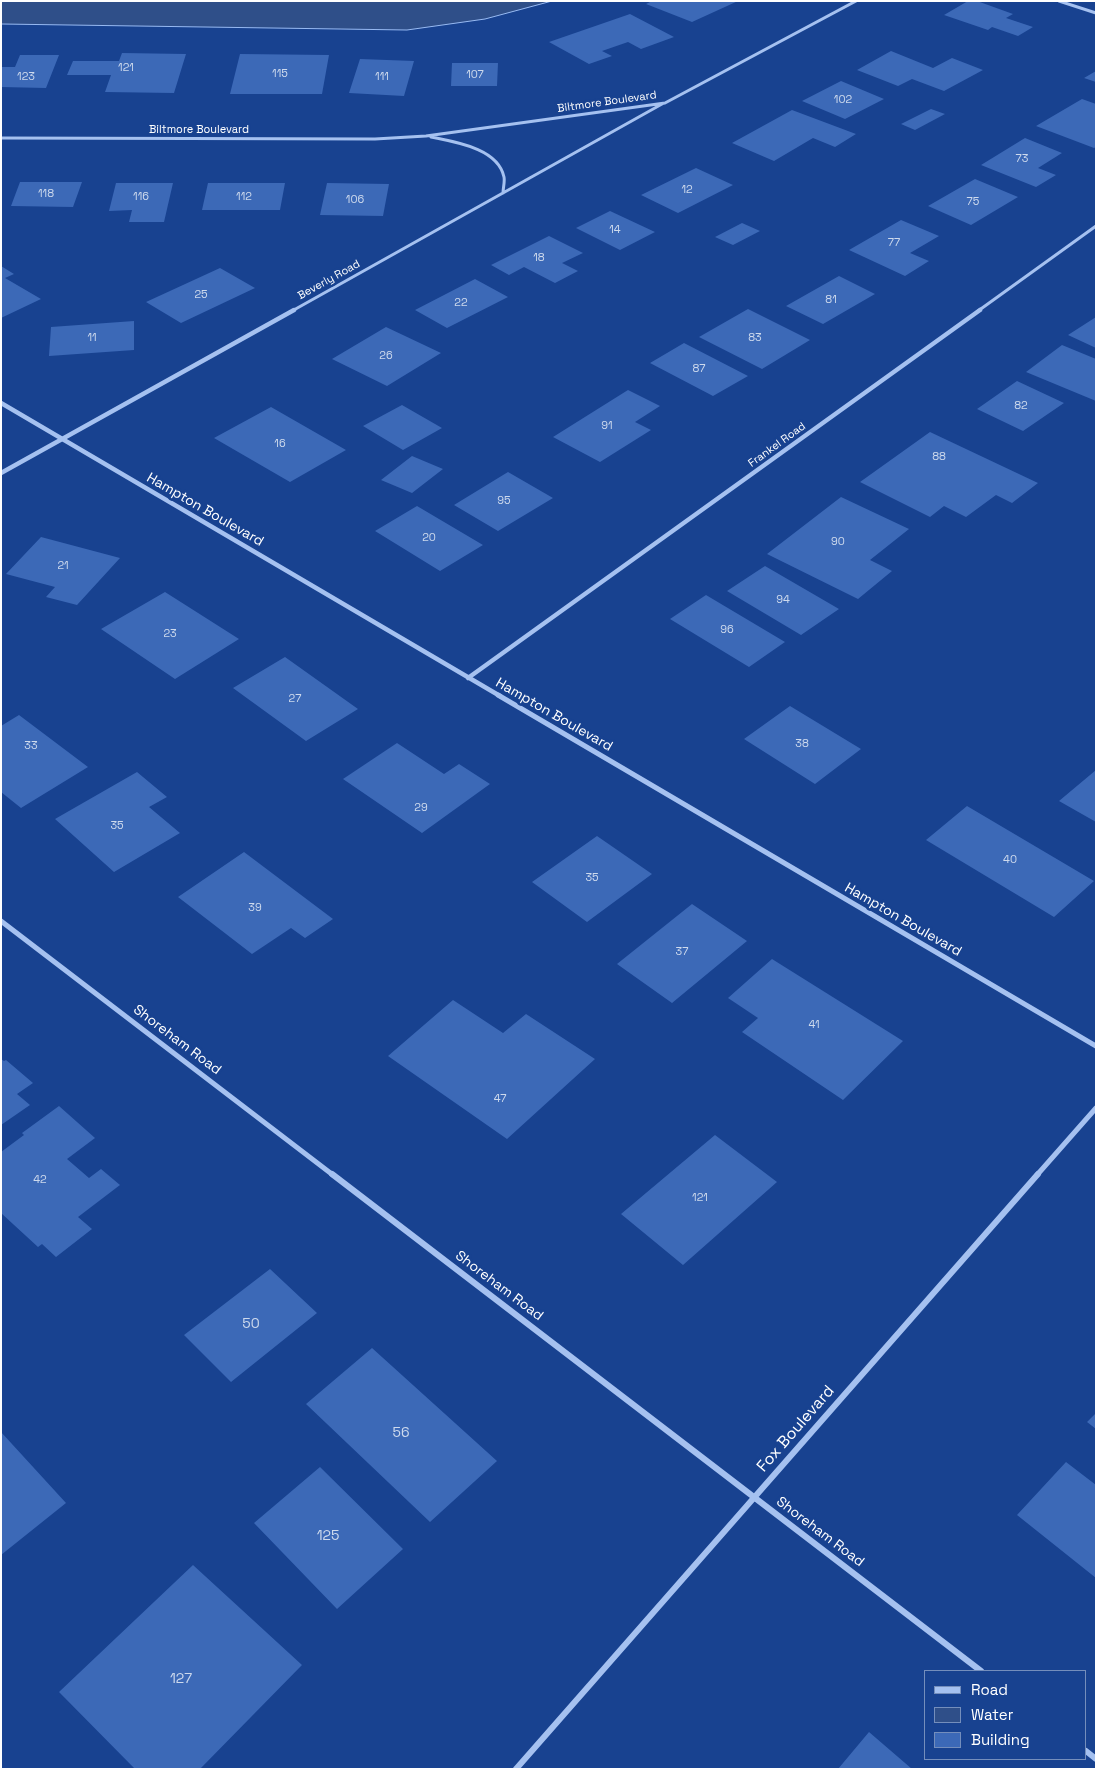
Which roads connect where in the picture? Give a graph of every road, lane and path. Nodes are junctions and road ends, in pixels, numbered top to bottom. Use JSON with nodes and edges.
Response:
{"nodes":[{"id":1,"x":856,"y":1,"type":"edge"},
{"id":2,"x":1059,"y":1,"type":"edge"},
{"id":3,"x":1096,"y":13,"type":"edge"},
{"id":4,"x":665,"y":103,"type":"junction"},
{"id":5,"x":426,"y":136,"type":"junction"},
{"id":6,"x":1,"y":138,"type":"edge"},
{"id":7,"x":503,"y":193,"type":"junction"},
{"id":8,"x":1096,"y":226,"type":"edge"},
{"id":9,"x":1,"y":404,"type":"edge"},
{"id":10,"x":61,"y":439,"type":"junction"},
{"id":11,"x":1,"y":473,"type":"edge"},
{"id":12,"x":468,"y":678,"type":"junction"},
{"id":13,"x":1,"y":921,"type":"edge"},
{"id":14,"x":1096,"y":1046,"type":"edge"},
{"id":15,"x":1096,"y":1108,"type":"edge"},
{"id":16,"x":754,"y":1498,"type":"junction"},
{"id":17,"x":980,"y":1670,"type":"edge"},
{"id":18,"x":516,"y":1769,"type":"edge"}],
"edges":[{"from":1,"to":4,"type":"street","name":"Biltmore Boulevard"},
{"from":2,"to":3,"type":"street"},
{"from":4,"to":5,"type":"street","name":"Biltmore Boulevard"},
{"from":4,"to":7,"type":"street","name":"Beverly Road"},
{"from":5,"to":6,"type":"street","name":"Biltmore Boulevard"},
{"from":5,"to":7,"type":"street","name":"Biltmore Boulevard"},
{"from":7,"to":10,"type":"street","name":"Beverly Road"},
{"from":8,"to":12,"type":"street","name":"Frankel Road"},
{"from":9,"to":10,"type":"street","name":"Hampton Boulevard"},
{"from":10,"to":11,"type":"street","name":"Beverly Road"},
{"from":10,"to":12,"type":"street","name":"Hampton Boulevard"},
{"from":12,"to":14,"type":"street","name":"Hampton Boulevard"},
{"from":13,"to":16,"type":"street","name":"Shoreham Road"},
{"from":15,"to":16,"type":"street","name":"Fox Boulevard"},
{"from":16,"to":17,"type":"street","name":"Shoreham Road"},
{"from":16,"to":18,"type":"street","name":"Fox Boulevard"}]}
